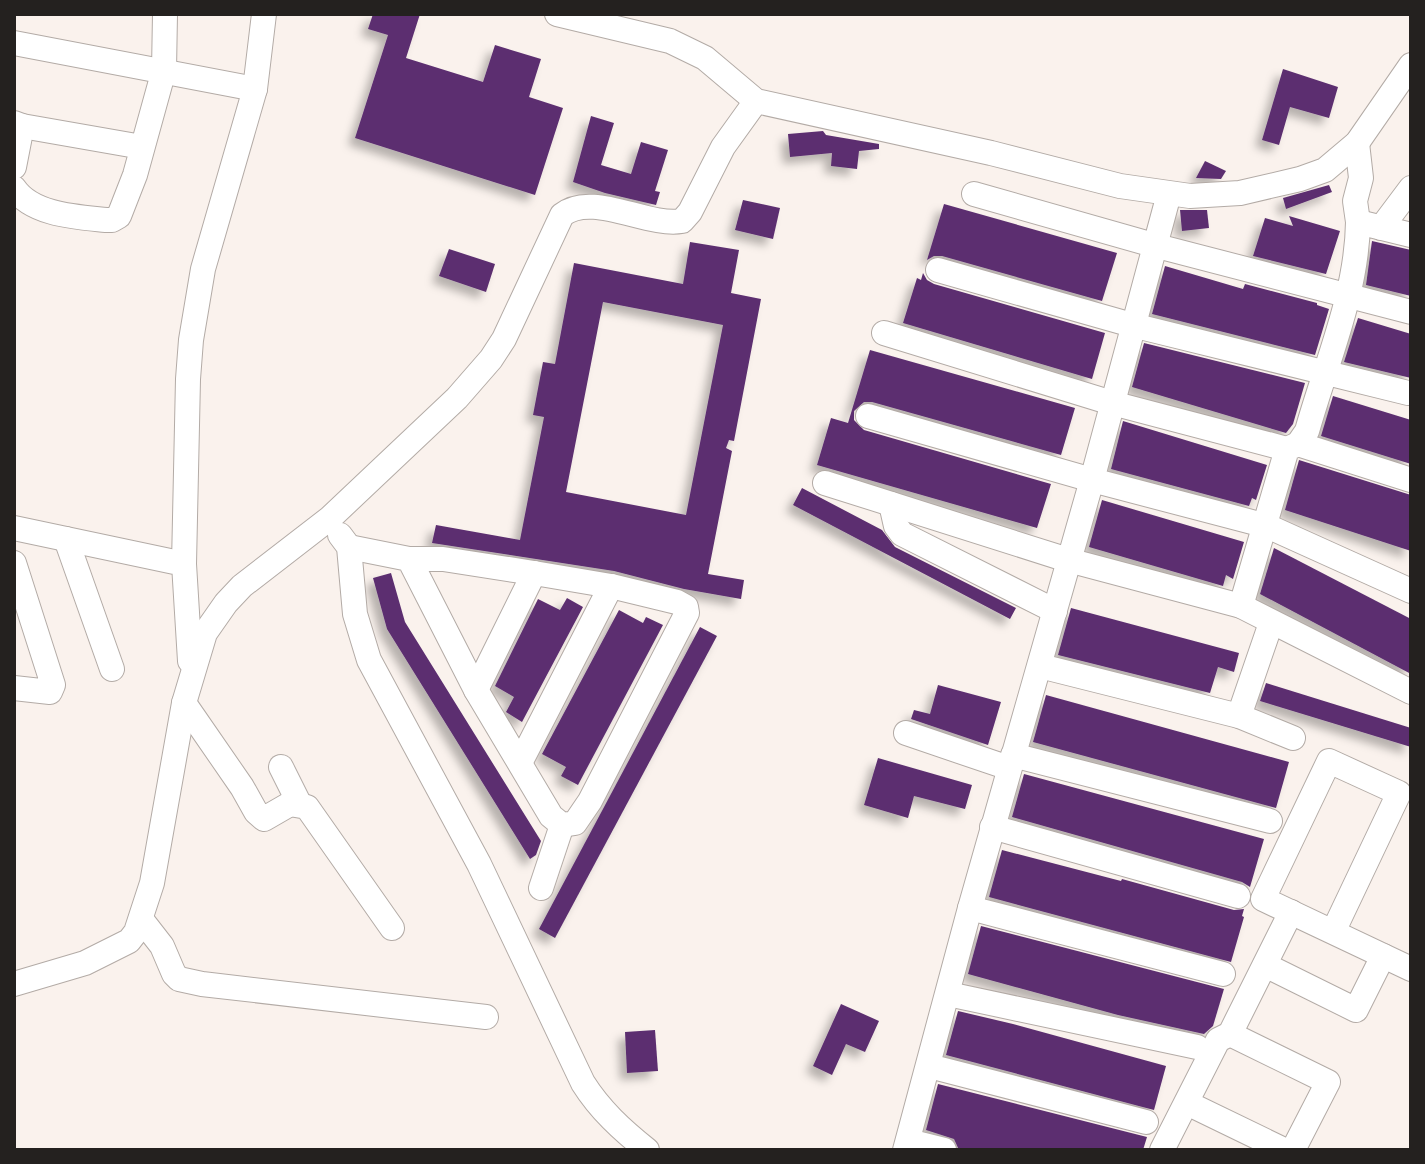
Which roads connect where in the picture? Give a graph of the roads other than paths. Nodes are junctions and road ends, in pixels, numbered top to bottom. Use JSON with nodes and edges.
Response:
{"nodes":[{"id":1,"x":165,"y":14,"type":"edge"},
{"id":2,"x":264,"y":14,"type":"edge"},
{"id":3,"x":564,"y":15,"type":"edge"},
{"id":4,"x":14,"y":43,"type":"edge"},
{"id":5,"x":1411,"y":65,"type":"edge"},
{"id":6,"x":164,"y":70,"type":"junction"},
{"id":7,"x":255,"y":89,"type":"junction"},
{"id":8,"x":1403,"y":93,"type":"edge"},
{"id":9,"x":756,"y":101,"type":"junction"},
{"id":10,"x":18,"y":124,"type":"edge"},
{"id":11,"x":1357,"y":143,"type":"junction"},
{"id":12,"x":142,"y":147,"type":"junction"},
{"id":13,"x":14,"y":167,"type":"edge"},
{"id":14,"x":14,"y":188,"type":"edge"},
{"id":15,"x":1411,"y":188,"type":"edge"},
{"id":16,"x":974,"y":194,"type":"dead end"},
{"id":17,"x":1169,"y":194,"type":"junction"},
{"id":18,"x":1369,"y":225,"type":"junction"},
{"id":19,"x":1411,"y":235,"type":"edge"},
{"id":20,"x":1157,"y":246,"type":"junction"},
{"id":21,"x":938,"y":270,"type":"dead end"},
{"id":22,"x":1349,"y":296,"type":"junction"},
{"id":23,"x":1411,"y":312,"type":"edge"},
{"id":24,"x":1132,"y":325,"type":"junction"},
{"id":25,"x":884,"y":333,"type":"dead end"},
{"id":26,"x":1323,"y":373,"type":"junction"},
{"id":27,"x":1408,"y":393,"type":"dead end"},
{"id":28,"x":1112,"y":403,"type":"junction"},
{"id":29,"x":868,"y":416,"type":"dead end"},
{"id":30,"x":1293,"y":447,"type":"junction"},
{"id":31,"x":1092,"y":480,"type":"junction"},
{"id":32,"x":1411,"y":480,"type":"edge"},
{"id":33,"x":825,"y":483,"type":"dead end"},
{"id":34,"x":891,"y":504,"type":"junction"},
{"id":35,"x":330,"y":518,"type":"junction"},
{"id":36,"x":1267,"y":526,"type":"junction"},
{"id":37,"x":14,"y":528,"type":"edge"},
{"id":38,"x":66,"y":539,"type":"junction"},
{"id":39,"x":349,"y":547,"type":"junction"},
{"id":40,"x":1320,"y":550,"type":"junction"},
{"id":41,"x":409,"y":559,"type":"junction"},
{"id":42,"x":1068,"y":560,"type":"junction"},
{"id":43,"x":14,"y":563,"type":"edge"},
{"id":44,"x":184,"y":564,"type":"junction"},
{"id":45,"x":534,"y":573,"type":"junction"},
{"id":46,"x":1411,"y":573,"type":"edge"},
{"id":47,"x":611,"y":586,"type":"junction"},
{"id":48,"x":1411,"y":591,"type":"edge"},
{"id":49,"x":21,"y":606,"type":"edge"},
{"id":50,"x":1241,"y":606,"type":"junction"},
{"id":51,"x":1055,"y":611,"type":"junction"},
{"id":52,"x":1271,"y":623,"type":"junction"},
{"id":53,"x":1040,"y":666,"type":"junction"},
{"id":54,"x":112,"y":669,"type":"dead end"},
{"id":55,"x":14,"y":688,"type":"edge"},
{"id":56,"x":476,"y":690,"type":"junction"},
{"id":57,"x":188,"y":691,"type":"junction"},
{"id":58,"x":1411,"y":692,"type":"edge"},
{"id":59,"x":1239,"y":716,"type":"junction"},
{"id":60,"x":906,"y":733,"type":"dead end"},
{"id":61,"x":1293,"y":738,"type":"dead end"},
{"id":62,"x":521,"y":761,"type":"junction"},
{"id":63,"x":1011,"y":762,"type":"junction"},
{"id":64,"x":281,"y":767,"type":"dead end"},
{"id":65,"x":1405,"y":787,"type":"edge"},
{"id":66,"x":300,"y":805,"type":"junction"},
{"id":67,"x":1270,"y":821,"type":"dead end"},
{"id":68,"x":562,"y":825,"type":"junction"},
{"id":69,"x":992,"y":827,"type":"junction"},
{"id":70,"x":541,"y":888,"type":"dead end"},
{"id":71,"x":1238,"y":896,"type":"dead end"},
{"id":72,"x":970,"y":908,"type":"junction"},
{"id":73,"x":1291,"y":912,"type":"junction"},
{"id":74,"x":141,"y":919,"type":"junction"},
{"id":75,"x":392,"y":928,"type":"dead end"},
{"id":76,"x":1333,"y":932,"type":"junction"},
{"id":77,"x":1383,"y":956,"type":"junction"},
{"id":78,"x":1409,"y":964,"type":"edge"},
{"id":79,"x":1265,"y":965,"type":"junction"},
{"id":80,"x":1223,"y":974,"type":"dead end"},
{"id":81,"x":14,"y":984,"type":"edge"},
{"id":82,"x":948,"y":994,"type":"junction"},
{"id":83,"x":486,"y":1017,"type":"dead end"},
{"id":84,"x":1230,"y":1034,"type":"junction"},
{"id":85,"x":1197,"y":1047,"type":"dead end"},
{"id":86,"x":929,"y":1066,"type":"junction"},
{"id":87,"x":1187,"y":1103,"type":"junction"},
{"id":88,"x":1146,"y":1122,"type":"dead end"},
{"id":89,"x":907,"y":1145,"type":"edge"},
{"id":90,"x":647,"y":1150,"type":"edge"},
{"id":91,"x":944,"y":1150,"type":"edge"},
{"id":92,"x":1162,"y":1150,"type":"edge"},
{"id":93,"x":1284,"y":1150,"type":"edge"},
{"id":94,"x":1293,"y":1150,"type":"edge"}],
"edges":[{"from":1,"to":6,"type":"street"},
{"from":2,"to":7,"type":"street"},
{"from":3,"to":9,"type":"street"},
{"from":4,"to":6,"type":"street"},
{"from":5,"to":8,"type":"street"},
{"from":6,"to":7,"type":"street"},
{"from":6,"to":12,"type":"street"},
{"from":7,"to":44,"type":"street"},
{"from":8,"to":11,"type":"street"},
{"from":9,"to":17,"type":"street"},
{"from":9,"to":35,"type":"street"},
{"from":10,"to":12,"type":"street"},
{"from":10,"to":13,"type":"street"},
{"from":11,"to":17,"type":"street"},
{"from":11,"to":18,"type":"street"},
{"from":12,"to":14,"type":"street"},
{"from":15,"to":18,"type":"street"},
{"from":16,"to":20,"type":"street"},
{"from":17,"to":20,"type":"street"},
{"from":18,"to":19,"type":"street"},
{"from":18,"to":22,"type":"street"},
{"from":20,"to":22,"type":"street"},
{"from":20,"to":24,"type":"street"},
{"from":21,"to":24,"type":"street"},
{"from":22,"to":23,"type":"street"},
{"from":22,"to":26,"type":"street"},
{"from":24,"to":26,"type":"street"},
{"from":24,"to":28,"type":"street"},
{"from":25,"to":28,"type":"street"},
{"from":26,"to":27,"type":"street"},
{"from":26,"to":30,"type":"street"},
{"from":28,"to":30,"type":"street"},
{"from":28,"to":31,"type":"street"},
{"from":29,"to":31,"type":"street"},
{"from":30,"to":32,"type":"street"},
{"from":30,"to":36,"type":"street"},
{"from":31,"to":36,"type":"street"},
{"from":31,"to":42,"type":"street"},
{"from":33,"to":34,"type":"street"},
{"from":34,"to":42,"type":"street"},
{"from":34,"to":51,"type":"street"},
{"from":35,"to":39,"type":"street"},
{"from":35,"to":57,"type":"street"},
{"from":36,"to":40,"type":"street"},
{"from":36,"to":50,"type":"street"},
{"from":37,"to":38,"type":"street"},
{"from":38,"to":44,"type":"street"},
{"from":38,"to":54,"type":"street"},
{"from":39,"to":41,"type":"street"},
{"from":39,"to":90,"type":"street"},
{"from":40,"to":46,"type":"street"},
{"from":40,"to":48,"type":"street"},
{"from":41,"to":45,"type":"street"},
{"from":41,"to":56,"type":"street"},
{"from":42,"to":50,"type":"street"},
{"from":42,"to":51,"type":"street"},
{"from":43,"to":49,"type":"street"},
{"from":44,"to":57,"type":"street"},
{"from":45,"to":47,"type":"street"},
{"from":45,"to":56,"type":"street"},
{"from":47,"to":62,"type":"street"},
{"from":47,"to":68,"type":"street"},
{"from":49,"to":55,"type":"street"},
{"from":50,"to":52,"type":"street"},
{"from":51,"to":53,"type":"street"},
{"from":52,"to":58,"type":"street"},
{"from":52,"to":59,"type":"street"},
{"from":53,"to":59,"type":"street"},
{"from":53,"to":63,"type":"street"},
{"from":56,"to":62,"type":"street"},
{"from":57,"to":66,"type":"street"},
{"from":57,"to":74,"type":"street"},
{"from":59,"to":61,"type":"street"},
{"from":60,"to":63,"type":"street"},
{"from":62,"to":68,"type":"street"},
{"from":63,"to":67,"type":"street"},
{"from":63,"to":69,"type":"street"},
{"from":64,"to":66,"type":"street"},
{"from":65,"to":73,"type":"street"},
{"from":65,"to":76,"type":"street"},
{"from":66,"to":75,"type":"street"},
{"from":68,"to":70,"type":"street"},
{"from":69,"to":71,"type":"street"},
{"from":69,"to":72,"type":"street"},
{"from":72,"to":80,"type":"street"},
{"from":72,"to":82,"type":"street"},
{"from":73,"to":76,"type":"street"},
{"from":73,"to":79,"type":"street"},
{"from":74,"to":81,"type":"street"},
{"from":74,"to":83,"type":"street"},
{"from":76,"to":77,"type":"street"},
{"from":77,"to":78,"type":"street"},
{"from":77,"to":79,"type":"street"},
{"from":79,"to":84,"type":"street"},
{"from":82,"to":85,"type":"street"},
{"from":82,"to":86,"type":"street"},
{"from":84,"to":87,"type":"street"},
{"from":84,"to":94,"type":"street"},
{"from":86,"to":88,"type":"street"},
{"from":86,"to":89,"type":"street"},
{"from":87,"to":92,"type":"street"},
{"from":87,"to":93,"type":"street"},
{"from":89,"to":91,"type":"street"}]}
